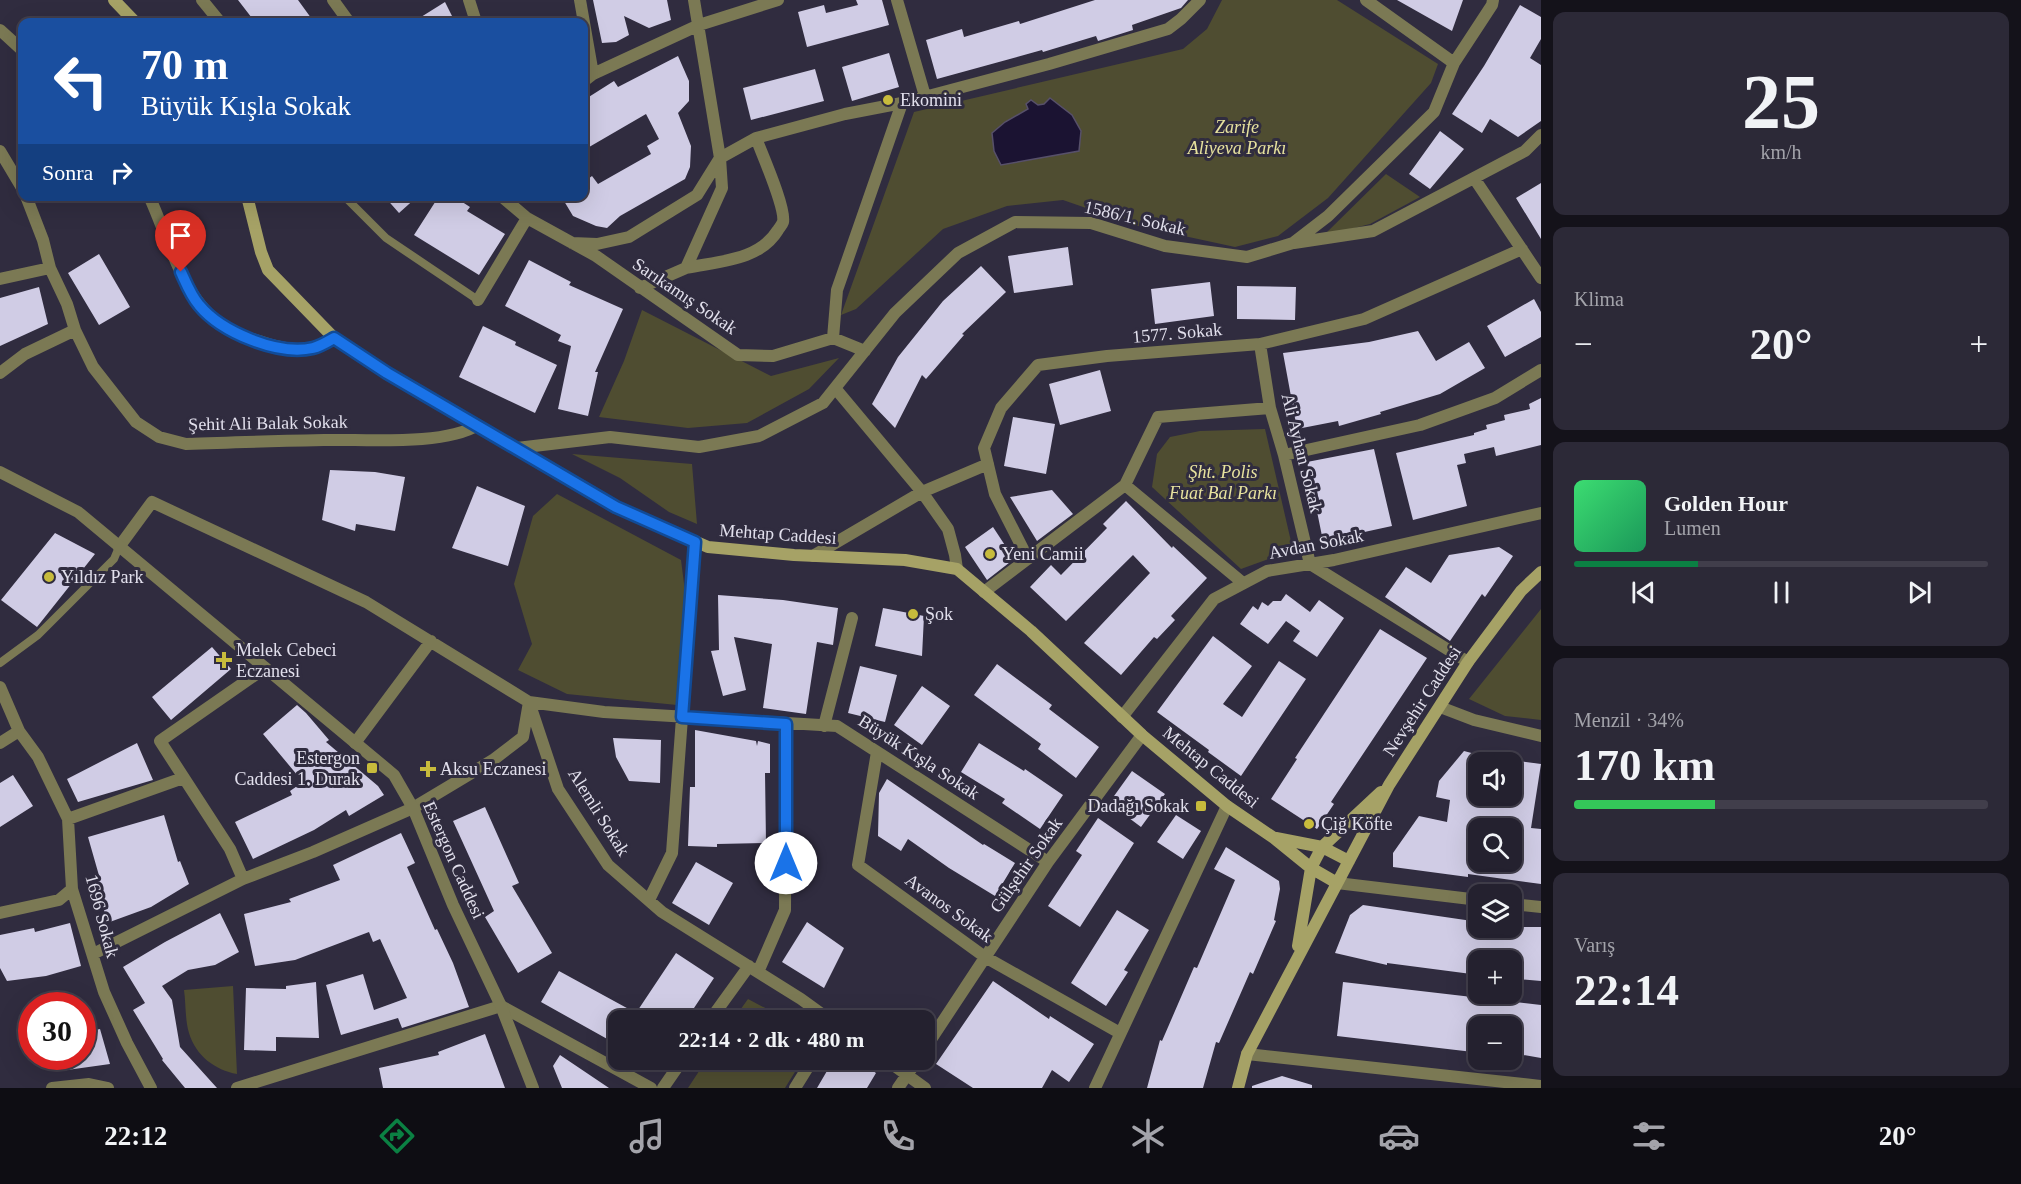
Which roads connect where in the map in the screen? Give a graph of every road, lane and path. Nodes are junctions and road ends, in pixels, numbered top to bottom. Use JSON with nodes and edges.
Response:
{"nodes":[{"id":1,"x":114,"y":0,"type":"edge"},
{"id":2,"x":202,"y":0,"type":"edge"},
{"id":3,"x":333,"y":0,"type":"edge"},
{"id":4,"x":469,"y":0,"type":"edge"},
{"id":5,"x":580,"y":0,"type":"edge"},
{"id":6,"x":694,"y":0,"type":"edge"},
{"id":7,"x":778,"y":0,"type":"edge"},
{"id":8,"x":897,"y":0,"type":"edge"},
{"id":9,"x":1200,"y":0,"type":"edge"},
{"id":10,"x":1366,"y":0,"type":"edge"},
{"id":11,"x":1493,"y":0,"type":"edge"},
{"id":12,"x":131,"y":18,"type":"edge"},
{"id":13,"x":217,"y":18,"type":"edge"},
{"id":14,"x":346,"y":18,"type":"edge"},
{"id":15,"x":475,"y":18,"type":"edge"},
{"id":16,"x":582,"y":18,"type":"edge"},
{"id":17,"x":699,"y":25,"type":"junction"},
{"id":18,"x":0,"y":30,"type":"edge"},
{"id":19,"x":18,"y":46,"type":"edge"},
{"id":20,"x":1454,"y":63,"type":"junction"},
{"id":21,"x":588,"y":77,"type":"edge"},
{"id":22,"x":925,"y":96,"type":"junction"},
{"id":23,"x":902,"y":103,"type":"junction"},
{"id":24,"x":1541,"y":135,"type":"edge"},
{"id":25,"x":756,"y":138,"type":"junction"},
{"id":26,"x":0,"y":151,"type":"edge"},
{"id":27,"x":720,"y":158,"type":"junction"},
{"id":28,"x":1474,"y":178,"type":"junction"},
{"id":29,"x":18,"y":181,"type":"edge"},
{"id":30,"x":28,"y":201,"type":"edge"},
{"id":31,"x":151,"y":201,"type":"edge"},
{"id":32,"x":248,"y":201,"type":"edge"},
{"id":33,"x":349,"y":201,"type":"edge"},
{"id":34,"x":507,"y":201,"type":"edge"},
{"id":35,"x":527,"y":218,"type":"junction"},
{"id":36,"x":572,"y":243,"type":"junction"},
{"id":37,"x":1293,"y":243,"type":"junction"},
{"id":38,"x":1522,"y":249,"type":"junction"},
{"id":39,"x":50,"y":268,"type":"junction"},
{"id":40,"x":686,"y":268,"type":"junction"},
{"id":41,"x":1541,"y":278,"type":"edge"},
{"id":42,"x":0,"y":279,"type":"edge"},
{"id":43,"x":640,"y":288,"type":"junction"},
{"id":44,"x":478,"y":300,"type":"joint"},
{"id":45,"x":75,"y":330,"type":"junction"},
{"id":46,"x":334,"y":338,"type":"junction"},
{"id":47,"x":833,"y":338,"type":"junction"},
{"id":48,"x":1260,"y":344,"type":"junction"},
{"id":49,"x":865,"y":351,"type":"junction"},
{"id":50,"x":1541,"y":370,"type":"edge"},
{"id":51,"x":0,"y":373,"type":"edge"},
{"id":52,"x":835,"y":388,"type":"junction"},
{"id":53,"x":1270,"y":408,"type":"junction"},
{"id":54,"x":478,"y":425,"type":"junction"},
{"id":55,"x":516,"y":448,"type":"junction"},
{"id":56,"x":1284,"y":455,"type":"junction"},
{"id":57,"x":988,"y":464,"type":"junction"},
{"id":58,"x":1,"y":476,"type":"edge"},
{"id":59,"x":1125,"y":485,"type":"junction"},
{"id":60,"x":922,"y":492,"type":"junction"},
{"id":61,"x":1541,"y":513,"type":"edge"},
{"id":62,"x":695,"y":542,"type":"junction"},
{"id":63,"x":119,"y":547,"type":"junction"},
{"id":64,"x":813,"y":556,"type":"junction"},
{"id":65,"x":1028,"y":559,"type":"junction"},
{"id":66,"x":1310,"y":564,"type":"junction"},
{"id":67,"x":957,"y":570,"type":"junction"},
{"id":68,"x":1541,"y":572,"type":"edge"},
{"id":69,"x":1243,"y":583,"type":"junction"},
{"id":70,"x":984,"y":592,"type":"junction"},
{"id":71,"x":852,"y":618,"type":"dead end"},
{"id":72,"x":431,"y":641,"type":"junction"},
{"id":73,"x":1468,"y":662,"type":"junction"},
{"id":74,"x":0,"y":663,"type":"edge"},
{"id":75,"x":265,"y":668,"type":"junction"},
{"id":76,"x":0,"y":687,"type":"edge"},
{"id":77,"x":529,"y":702,"type":"junction"},
{"id":78,"x":1440,"y":707,"type":"junction"},
{"id":79,"x":682,"y":717,"type":"junction"},
{"id":80,"x":1122,"y":717,"type":"junction"},
{"id":81,"x":786,"y":724,"type":"junction"},
{"id":82,"x":824,"y":726,"type":"junction"},
{"id":83,"x":19,"y":731,"type":"junction"},
{"id":84,"x":1142,"y":735,"type":"junction"},
{"id":85,"x":1541,"y":736,"type":"edge"},
{"id":86,"x":0,"y":743,"type":"edge"},
{"id":87,"x":355,"y":743,"type":"junction"},
{"id":88,"x":877,"y":752,"type":"junction"},
{"id":89,"x":183,"y":778,"type":"junction"},
{"id":90,"x":1389,"y":785,"type":"junction"},
{"id":91,"x":1227,"y":806,"type":"junction"},
{"id":92,"x":413,"y":808,"type":"junction"},
{"id":93,"x":68,"y":819,"type":"junction"},
{"id":94,"x":1274,"y":838,"type":"junction"},
{"id":95,"x":1322,"y":847,"type":"junction"},
{"id":96,"x":1349,"y":861,"type":"junction"},
{"id":97,"x":1048,"y":862,"type":"junction"},
{"id":98,"x":1311,"y":868,"type":"junction"},
{"id":99,"x":243,"y":879,"type":"junction"},
{"id":100,"x":1337,"y":883,"type":"junction"},
{"id":101,"x":72,"y":889,"type":"junction"},
{"id":102,"x":1468,"y":899,"type":"edge"},
{"id":103,"x":649,"y":900,"type":"junction"},
{"id":104,"x":1522,"y":905,"type":"edge"},
{"id":105,"x":1541,"y":907,"type":"edge"},
{"id":106,"x":0,"y":913,"type":"edge"},
{"id":107,"x":93,"y":954,"type":"junction"},
{"id":108,"x":985,"y":957,"type":"junction"},
{"id":109,"x":1296,"y":957,"type":"junction"},
{"id":110,"x":753,"y":969,"type":"junction"},
{"id":111,"x":501,"y":1006,"type":"junction"},
{"id":112,"x":718,"y":1010,"type":"edge"},
{"id":113,"x":815,"y":1010,"type":"edge"},
{"id":114,"x":935,"y":1033,"type":"edge"},
{"id":115,"x":1120,"y":1033,"type":"junction"},
{"id":116,"x":1247,"y":1054,"type":"junction"},
{"id":117,"x":675,"y":1070,"type":"edge"},
{"id":118,"x":806,"y":1070,"type":"edge"},
{"id":119,"x":900,"y":1070,"type":"edge"},
{"id":120,"x":910,"y":1070,"type":"edge"},
{"id":121,"x":907,"y":1075,"type":"junction"},
{"id":122,"x":1541,"y":1086,"type":"edge"},
{"id":123,"x":52,"y":1088,"type":"edge"},
{"id":124,"x":108,"y":1088,"type":"edge"},
{"id":125,"x":151,"y":1088,"type":"edge"},
{"id":126,"x":237,"y":1088,"type":"edge"},
{"id":127,"x":533,"y":1088,"type":"edge"},
{"id":128,"x":651,"y":1088,"type":"edge"},
{"id":129,"x":663,"y":1088,"type":"edge"},
{"id":130,"x":795,"y":1088,"type":"edge"},
{"id":131,"x":898,"y":1088,"type":"edge"},
{"id":132,"x":925,"y":1088,"type":"edge"},
{"id":133,"x":1095,"y":1088,"type":"edge"},
{"id":134,"x":1238,"y":1088,"type":"edge"}],
"edges":[{"from":1,"to":12,"type":"main road"},
{"from":2,"to":13,"type":"street"},
{"from":3,"to":14,"type":"street"},
{"from":4,"to":15,"type":"street"},
{"from":5,"to":16,"type":"street"},
{"from":6,"to":17,"type":"street"},
{"from":7,"to":17,"type":"street"},
{"from":8,"to":22,"type":"street"},
{"from":9,"to":22,"type":"street"},
{"from":10,"to":20,"type":"street"},
{"from":11,"to":20,"type":"street","name":"1586/1. Sokak"},
{"from":17,"to":21,"type":"street"},
{"from":17,"to":27,"type":"street"},
{"from":18,"to":19,"type":"street"},
{"from":20,"to":37,"type":"street","name":"1586/1. Sokak"},
{"from":22,"to":23,"type":"street"},
{"from":23,"to":25,"type":"street"},
{"from":23,"to":47,"type":"street"},
{"from":24,"to":28,"type":"street"},
{"from":25,"to":27,"type":"street"},
{"from":25,"to":40,"type":"street"},
{"from":26,"to":29,"type":"street"},
{"from":27,"to":36,"type":"street"},
{"from":27,"to":40,"type":"street"},
{"from":28,"to":37,"type":"street"},
{"from":28,"to":38,"type":"street"},
{"from":30,"to":39,"type":"street","name":"Şehit Ali Balak Sokak"},
{"from":31,"to":46,"type":"street"},
{"from":32,"to":46,"type":"main road","name":"Mehtap Caddesi"},
{"from":33,"to":44,"type":"lane"},
{"from":34,"to":35,"type":"street","name":"Sarıkamış Sokak"},
{"from":35,"to":36,"type":"street","name":"Sarıkamış Sokak"},
{"from":35,"to":44,"type":"street"},
{"from":36,"to":43,"type":"street","name":"Sarıkamış Sokak"},
{"from":37,"to":49,"type":"street","name":"1586/1. Sokak"},
{"from":38,"to":41,"type":"street"},
{"from":38,"to":48,"type":"street","name":"1577. Sokak"},
{"from":39,"to":42,"type":"street"},
{"from":39,"to":45,"type":"street","name":"Şehit Ali Balak Sokak"},
{"from":40,"to":43,"type":"street"},
{"from":43,"to":47,"type":"street","name":"Sarıkamış Sokak"},
{"from":45,"to":51,"type":"street"},
{"from":45,"to":54,"type":"street","name":"Şehit Ali Balak Sokak"},
{"from":46,"to":54,"type":"main road","name":"Mehtap Caddesi"},
{"from":47,"to":49,"type":"street"},
{"from":48,"to":53,"type":"street","name":"Ali Ayhan Sokak"},
{"from":48,"to":57,"type":"street","name":"1577. Sokak"},
{"from":49,"to":52,"type":"street","name":"1586/1. Sokak"},
{"from":50,"to":56,"type":"street"},
{"from":52,"to":55,"type":"street","name":"1586/1. Sokak"},
{"from":52,"to":60,"type":"street"},
{"from":53,"to":56,"type":"street","name":"Ali Ayhan Sokak"},
{"from":53,"to":59,"type":"street"},
{"from":54,"to":55,"type":"main road","name":"Mehtap Caddesi"},
{"from":55,"to":62,"type":"main road","name":"Mehtap Caddesi"},
{"from":56,"to":66,"type":"street","name":"Ali Ayhan Sokak"},
{"from":57,"to":60,"type":"street"},
{"from":57,"to":65,"type":"street","name":"1577. Sokak"},
{"from":58,"to":63,"type":"street","name":"Estergon Caddesi"},
{"from":59,"to":65,"type":"street"},
{"from":59,"to":69,"type":"street"},
{"from":60,"to":64,"type":"street"},
{"from":60,"to":67,"type":"street"},
{"from":61,"to":66,"type":"street","name":"Avdan Sokak"},
{"from":62,"to":64,"type":"main road","name":"Mehtap Caddesi"},
{"from":62,"to":79,"type":"street"},
{"from":63,"to":72,"type":"street"},
{"from":63,"to":74,"type":"lane"},
{"from":63,"to":75,"type":"street","name":"Estergon Caddesi"},
{"from":64,"to":67,"type":"main road","name":"Mehtap Caddesi"},
{"from":65,"to":70,"type":"street"},
{"from":66,"to":69,"type":"street","name":"Avdan Sokak"},
{"from":66,"to":73,"type":"street"},
{"from":67,"to":70,"type":"main road","name":"Mehtap Caddesi"},
{"from":68,"to":73,"type":"main road","name":"Nevşehir Caddesi"},
{"from":69,"to":80,"type":"street","name":"Avdan Sokak"},
{"from":70,"to":80,"type":"main road","name":"Mehtap Caddesi"},
{"from":71,"to":82,"type":"street"},
{"from":72,"to":77,"type":"street"},
{"from":72,"to":87,"type":"street"},
{"from":73,"to":78,"type":"main road","name":"Nevşehir Caddesi"},
{"from":75,"to":87,"type":"street","name":"Estergon Caddesi"},
{"from":75,"to":89,"type":"street"},
{"from":76,"to":83,"type":"street","name":"1696 Sokak"},
{"from":77,"to":79,"type":"street","name":"Büyük Kışla Sokak"},
{"from":77,"to":92,"type":"street"},
{"from":77,"to":103,"type":"street","name":"Alemli Sokak"},
{"from":78,"to":85,"type":"street"},
{"from":78,"to":90,"type":"main road","name":"Nevşehir Caddesi"},
{"from":79,"to":81,"type":"street","name":"Büyük Kışla Sokak"},
{"from":79,"to":103,"type":"street"},
{"from":80,"to":84,"type":"main road","name":"Mehtap Caddesi"},
{"from":81,"to":82,"type":"street","name":"Büyük Kışla Sokak"},
{"from":81,"to":110,"type":"street"},
{"from":82,"to":88,"type":"street","name":"Büyük Kışla Sokak"},
{"from":83,"to":86,"type":"street"},
{"from":83,"to":93,"type":"street","name":"1696 Sokak"},
{"from":84,"to":91,"type":"main road","name":"Mehtap Caddesi"},
{"from":84,"to":97,"type":"street","name":"Gülşehir Sokak"},
{"from":87,"to":92,"type":"street","name":"Estergon Caddesi"},
{"from":88,"to":97,"type":"street","name":"Büyük Kışla Sokak"},
{"from":88,"to":108,"type":"street","name":"Avanos Sokak"},
{"from":89,"to":93,"type":"street"},
{"from":89,"to":99,"type":"street"},
{"from":90,"to":95,"type":"main road"},
{"from":90,"to":96,"type":"main road","name":"Nevşehir Caddesi"},
{"from":91,"to":94,"type":"main road","name":"Mehtap Caddesi"},
{"from":91,"to":115,"type":"street"},
{"from":92,"to":99,"type":"street"},
{"from":92,"to":111,"type":"street","name":"Estergon Caddesi"},
{"from":93,"to":101,"type":"street","name":"1696 Sokak"},
{"from":94,"to":95,"type":"main road"},
{"from":94,"to":98,"type":"main road","name":"Mehtap Caddesi"},
{"from":95,"to":96,"type":"main road"},
{"from":95,"to":98,"type":"main road"},
{"from":96,"to":100,"type":"main road","name":"Nevşehir Caddesi"},
{"from":97,"to":108,"type":"street","name":"Gülşehir Sokak"},
{"from":98,"to":100,"type":"main road","name":"Mehtap Caddesi"},
{"from":98,"to":109,"type":"main road"},
{"from":99,"to":107,"type":"street"},
{"from":100,"to":102,"type":"street"},
{"from":100,"to":109,"type":"main road"},
{"from":101,"to":106,"type":"street"},
{"from":101,"to":107,"type":"street","name":"1696 Sokak"},
{"from":103,"to":110,"type":"street","name":"Alemli Sokak"},
{"from":104,"to":105,"type":"street"},
{"from":107,"to":125,"type":"street","name":"1696 Sokak"},
{"from":108,"to":114,"type":"street","name":"Gülşehir Sokak"},
{"from":108,"to":115,"type":"street","name":"Avanos Sokak"},
{"from":109,"to":116,"type":"main road"},
{"from":110,"to":112,"type":"street"},
{"from":110,"to":113,"type":"street","name":"Alemli Sokak"},
{"from":111,"to":126,"type":"street"},
{"from":111,"to":127,"type":"street","name":"Estergon Caddesi"},
{"from":111,"to":128,"type":"street"},
{"from":115,"to":133,"type":"street"},
{"from":116,"to":122,"type":"street"},
{"from":116,"to":134,"type":"main road"},
{"from":117,"to":129,"type":"street"},
{"from":118,"to":130,"type":"street"},
{"from":119,"to":121,"type":"street"},
{"from":120,"to":121,"type":"street"},
{"from":121,"to":131,"type":"street"},
{"from":121,"to":132,"type":"street"},
{"from":123,"to":124,"type":"street"}]}
